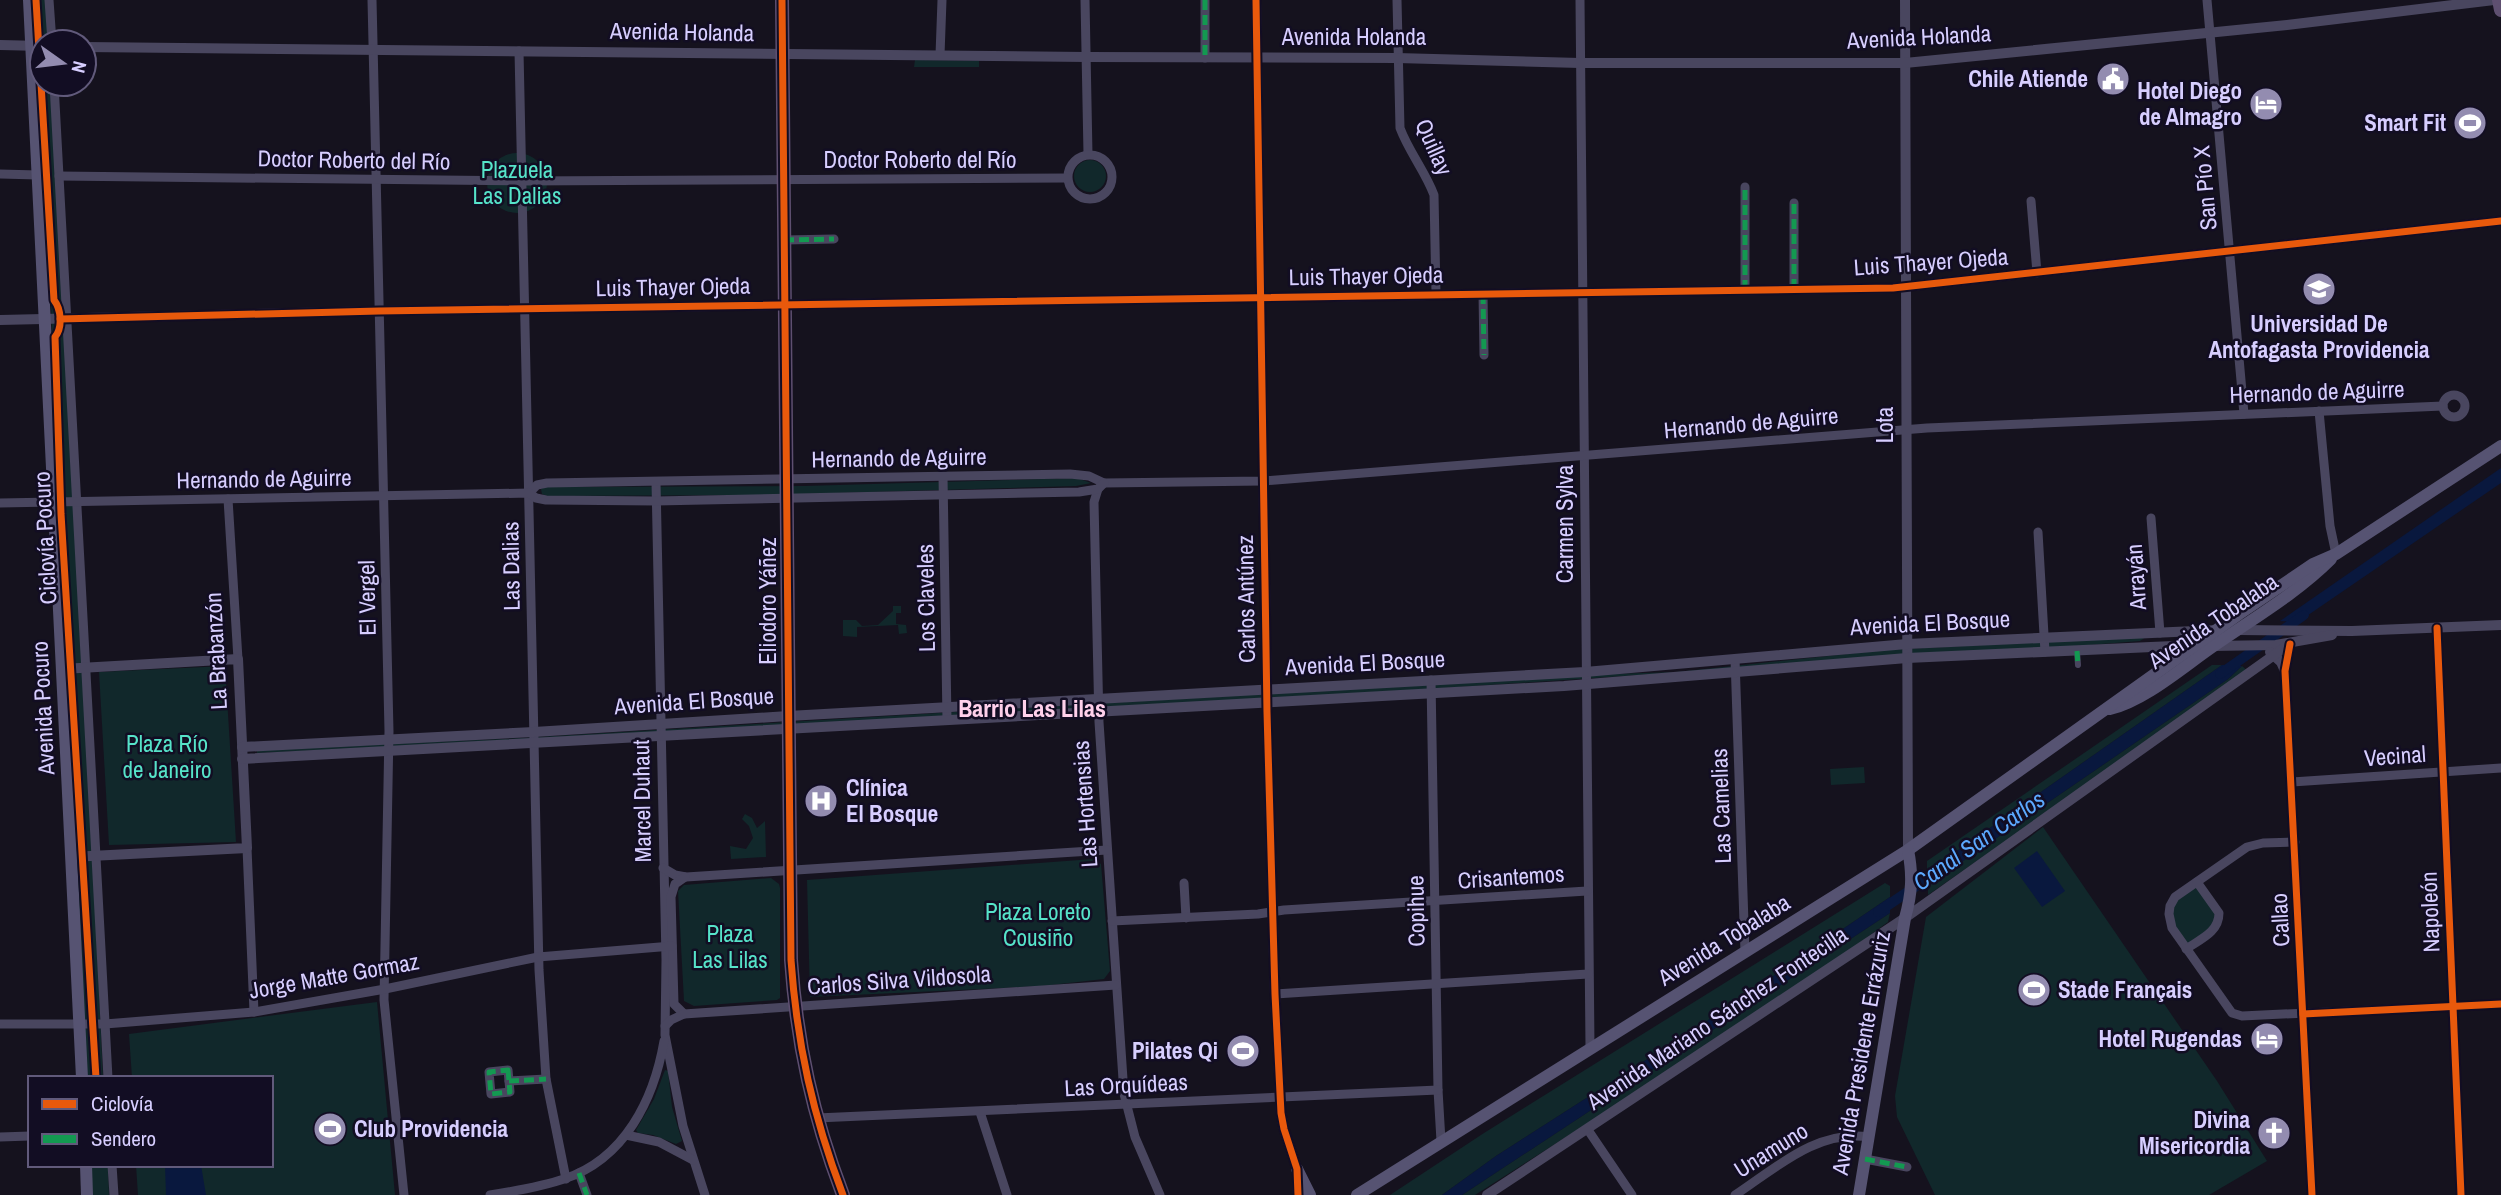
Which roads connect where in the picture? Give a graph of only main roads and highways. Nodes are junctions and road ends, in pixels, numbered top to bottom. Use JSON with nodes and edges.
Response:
{"nodes":[{"id":1,"x":29,"y":0,"type":"edge"},
{"id":2,"x":782,"y":0,"type":"edge"},
{"id":3,"x":2497,"y":0,"type":"edge"},
{"id":4,"x":2501,"y":10,"type":"edge"},
{"id":5,"x":34,"y":28,"type":"edge"},
{"id":6,"x":37,"y":98,"type":"edge"},
{"id":7,"x":2501,"y":446,"type":"edge"},
{"id":8,"x":2336,"y":554,"type":"junction"},
{"id":9,"x":2106,"y":710,"type":"junction"},
{"id":10,"x":1908,"y":850,"type":"junction"},
{"id":11,"x":1905,"y":918,"type":"joint"},
{"id":12,"x":82,"y":1076,"type":"edge"},
{"id":13,"x":86,"y":1167,"type":"edge"},
{"id":14,"x":1297,"y":1169,"type":"road end"},
{"id":15,"x":87,"y":1195,"type":"edge"},
{"id":16,"x":844,"y":1195,"type":"edge"},
{"id":17,"x":1310,"y":1195,"type":"edge"},
{"id":18,"x":1357,"y":1195,"type":"edge"},
{"id":19,"x":1859,"y":1195,"type":"edge"}],
"edges":[{"from":1,"to":5,"type":"main road","name":"Avenida Pocuro"},
{"from":2,"to":16,"type":"main road","name":"Eliodoro Yáñez"},
{"from":3,"to":4,"type":"main road"},
{"from":6,"to":12,"type":"main road","name":"Avenida Pocuro"},
{"from":7,"to":8,"type":"main road","name":"Avenida Tobalaba"},
{"from":8,"to":9,"type":"main road","name":"Avenida Tobalaba"},
{"from":8,"to":9,"type":"main road","name":"Avenida Tobalaba"},
{"from":9,"to":10,"type":"main road","name":"Avenida Tobalaba"},
{"from":10,"to":11,"type":"main road","name":"Lota"},
{"from":10,"to":18,"type":"main road","name":"Avenida Tobalaba"},
{"from":11,"to":19,"type":"main road","name":"Avenida Presidente Errázuriz"},
{"from":13,"to":15,"type":"main road"},
{"from":14,"to":17,"type":"main road"}]}
